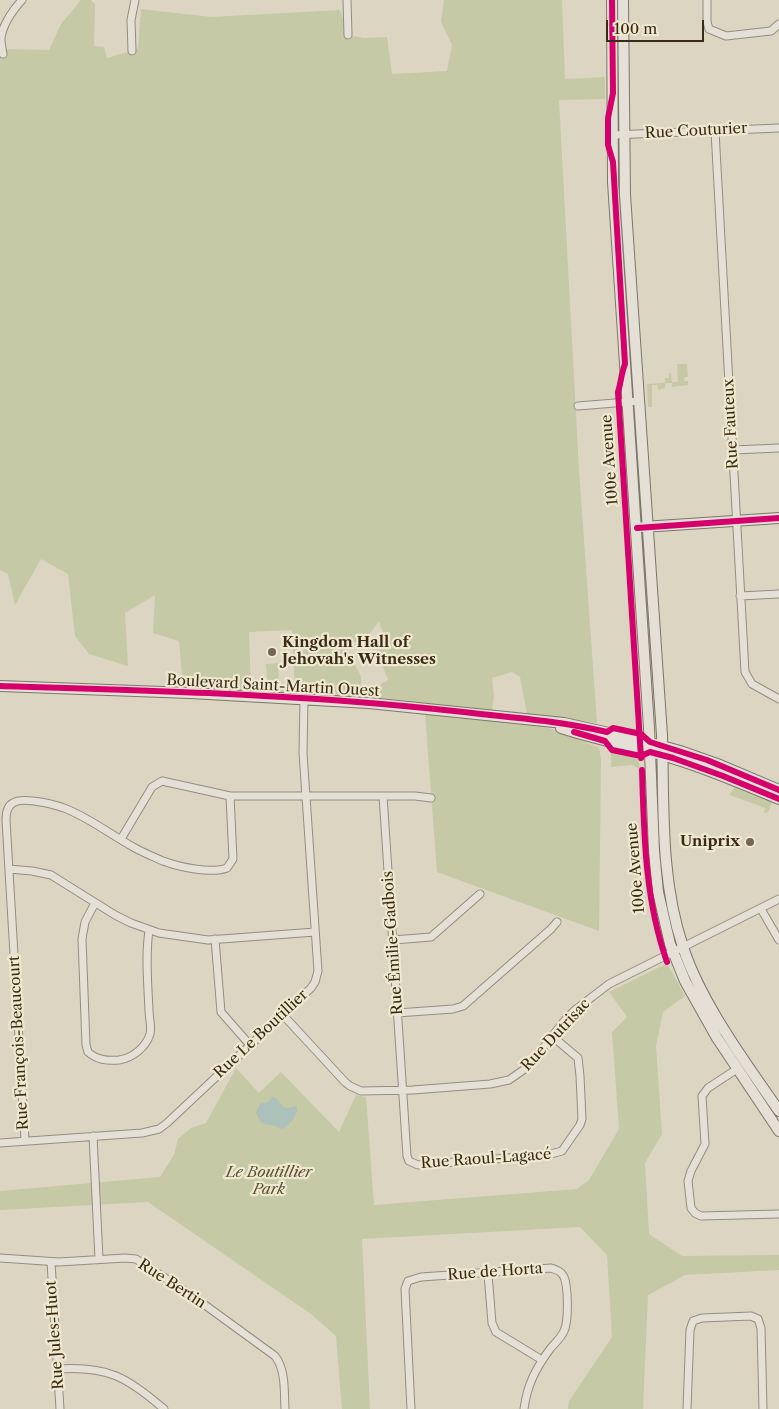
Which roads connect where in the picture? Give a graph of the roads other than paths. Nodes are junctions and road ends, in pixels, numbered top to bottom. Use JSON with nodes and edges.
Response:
{"nodes":[{"id":1,"x":22,"y":0,"type":"edge"},
{"id":2,"x":135,"y":0,"type":"edge"},
{"id":3,"x":348,"y":0,"type":"edge"},
{"id":4,"x":612,"y":0,"type":"edge"},
{"id":5,"x":623,"y":0,"type":"edge"},
{"id":6,"x":707,"y":0,"type":"edge"},
{"id":7,"x":779,"y":24,"type":"edge"},
{"id":8,"x":348,"y":35,"type":"dead end"},
{"id":9,"x":132,"y":51,"type":"dead end"},
{"id":10,"x":2,"y":54,"type":"dead end"},
{"id":11,"x":779,"y":128,"type":"edge"},
{"id":12,"x":715,"y":131,"type":"junction"},
{"id":13,"x":613,"y":135,"type":"junction"},
{"id":14,"x":624,"y":135,"type":"junction"},
{"id":15,"x":639,"y":401,"type":"junction"},
{"id":16,"x":628,"y":402,"type":"junction"},
{"id":17,"x":578,"y":406,"type":"dead end"},
{"id":18,"x":779,"y":448,"type":"edge"},
{"id":19,"x":733,"y":450,"type":"junction"},
{"id":20,"x":779,"y":518,"type":"edge"},
{"id":21,"x":736,"y":521,"type":"junction"},
{"id":22,"x":648,"y":527,"type":"junction"},
{"id":23,"x":636,"y":528,"type":"junction"},
{"id":24,"x":779,"y":594,"type":"edge"},
{"id":25,"x":740,"y":596,"type":"junction"},
{"id":26,"x":0,"y":686,"type":"edge"},
{"id":27,"x":304,"y":699,"type":"junction"},
{"id":28,"x":779,"y":699,"type":"edge"},
{"id":29,"x":650,"y":747,"type":"junction"},
{"id":30,"x":662,"y":750,"type":"junction"},
{"id":31,"x":779,"y":790,"type":"edge"},
{"id":32,"x":230,"y":796,"type":"junction"},
{"id":33,"x":306,"y":796,"type":"junction"},
{"id":34,"x":383,"y":796,"type":"junction"},
{"id":35,"x":431,"y":798,"type":"dead end"},
{"id":36,"x":779,"y":799,"type":"edge"},
{"id":37,"x":121,"y":839,"type":"junction"},
{"id":38,"x":9,"y":869,"type":"junction"},
{"id":39,"x":480,"y":894,"type":"dead end"},
{"id":40,"x":779,"y":899,"type":"edge"},
{"id":41,"x":95,"y":903,"type":"junction"},
{"id":42,"x":761,"y":909,"type":"junction"},
{"id":43,"x":557,"y":922,"type":"dead end"},
{"id":44,"x":149,"y":930,"type":"junction"},
{"id":45,"x":315,"y":932,"type":"junction"},
{"id":46,"x":215,"y":939,"type":"junction"},
{"id":47,"x":393,"y":940,"type":"junction"},
{"id":48,"x":779,"y":940,"type":"edge"},
{"id":49,"x":682,"y":947,"type":"junction"},
{"id":50,"x":672,"y":952,"type":"junction"},
{"id":51,"x":397,"y":1013,"type":"junction"},
{"id":52,"x":283,"y":1015,"type":"junction"},
{"id":53,"x":552,"y":1036,"type":"junction"},
{"id":54,"x":250,"y":1044,"type":"junction"},
{"id":55,"x":737,"y":1069,"type":"junction"},
{"id":56,"x":403,"y":1090,"type":"junction"},
{"id":57,"x":779,"y":1111,"type":"edge"},
{"id":58,"x":779,"y":1131,"type":"edge"},
{"id":59,"x":93,"y":1136,"type":"junction"},
{"id":60,"x":25,"y":1140,"type":"junction"},
{"id":61,"x":0,"y":1143,"type":"edge"},
{"id":62,"x":779,"y":1214,"type":"edge"},
{"id":63,"x":0,"y":1258,"type":"edge"},
{"id":64,"x":100,"y":1259,"type":"junction"},
{"id":65,"x":51,"y":1262,"type":"junction"},
{"id":66,"x":488,"y":1274,"type":"junction"},
{"id":67,"x":542,"y":1360,"type":"junction"},
{"id":68,"x":58,"y":1370,"type":"junction"},
{"id":69,"x":60,"y":1409,"type":"edge"},
{"id":70,"x":164,"y":1409,"type":"edge"},
{"id":71,"x":285,"y":1409,"type":"edge"},
{"id":72,"x":411,"y":1409,"type":"edge"},
{"id":73,"x":524,"y":1409,"type":"edge"},
{"id":74,"x":687,"y":1409,"type":"edge"},
{"id":75,"x":763,"y":1409,"type":"edge"}],
"edges":[{"from":1,"to":10,"type":"street"},
{"from":2,"to":9,"type":"street"},
{"from":3,"to":8,"type":"street"},
{"from":4,"to":13,"type":"street","name":"100e Avenue"},
{"from":5,"to":14,"type":"street","name":"100e Avenue"},
{"from":6,"to":7,"type":"street"},
{"from":11,"to":12,"type":"street","name":"Rue Couturier"},
{"from":12,"to":14,"type":"street","name":"Rue Couturier"},
{"from":12,"to":19,"type":"street","name":"Rue Fauteux"},
{"from":13,"to":14,"type":"street","name":"Rue Couturier"},
{"from":13,"to":16,"type":"street","name":"100e Avenue"},
{"from":14,"to":15,"type":"street","name":"100e Avenue"},
{"from":15,"to":16,"type":"street"},
{"from":15,"to":22,"type":"street","name":"100e Avenue"},
{"from":16,"to":17,"type":"street"},
{"from":16,"to":23,"type":"street","name":"100e Avenue"},
{"from":18,"to":19,"type":"street"},
{"from":19,"to":21,"type":"street","name":"Rue Fauteux"},
{"from":20,"to":21,"type":"street"},
{"from":21,"to":22,"type":"street"},
{"from":21,"to":25,"type":"street","name":"Rue Fauteux"},
{"from":22,"to":23,"type":"street"},
{"from":22,"to":30,"type":"street","name":"100e Avenue"},
{"from":23,"to":29,"type":"street","name":"100e Avenue"},
{"from":24,"to":25,"type":"street"},
{"from":25,"to":28,"type":"street","name":"Rue Fauteux"},
{"from":26,"to":27,"type":"street","name":"Boulevard Saint-Martin Ouest"},
{"from":27,"to":29,"type":"street","name":"Boulevard Saint-Martin Ouest"},
{"from":27,"to":33,"type":"street","name":"Rue Le Boutillier"},
{"from":29,"to":30,"type":"street","name":"Boulevard Saint-Martin Ouest"},
{"from":29,"to":50,"type":"street","name":"100e Avenue"},
{"from":30,"to":31,"type":"street","name":"Boulevard Saint-Martin Ouest"},
{"from":30,"to":36,"type":"street","name":"Boulevard Saint-Martin Ouest"},
{"from":30,"to":49,"type":"street","name":"100e Avenue"},
{"from":32,"to":33,"type":"street"},
{"from":32,"to":37,"type":"street"},
{"from":32,"to":37,"type":"street","name":"Rue François-Beaucourt"},
{"from":33,"to":34,"type":"street"},
{"from":33,"to":45,"type":"street","name":"Rue Le Boutillier"},
{"from":34,"to":35,"type":"street"},
{"from":34,"to":47,"type":"street","name":"Rue Émilie-Gadbois"},
{"from":37,"to":38,"type":"street","name":"Rue François-Beaucourt"},
{"from":38,"to":41,"type":"street"},
{"from":38,"to":60,"type":"street","name":"Rue François-Beaucourt"},
{"from":39,"to":47,"type":"street"},
{"from":40,"to":42,"type":"street","name":"Rue Dutrisac"},
{"from":41,"to":44,"type":"street"},
{"from":41,"to":44,"type":"street"},
{"from":42,"to":48,"type":"street"},
{"from":42,"to":49,"type":"street","name":"Rue Dutrisac"},
{"from":43,"to":51,"type":"street"},
{"from":44,"to":46,"type":"street"},
{"from":45,"to":46,"type":"street"},
{"from":45,"to":52,"type":"street","name":"Rue Le Boutillier"},
{"from":46,"to":54,"type":"street"},
{"from":47,"to":51,"type":"street","name":"Rue Émilie-Gadbois"},
{"from":49,"to":50,"type":"street","name":"Rue Dutrisac"},
{"from":49,"to":57,"type":"street","name":"100e Avenue"},
{"from":50,"to":53,"type":"street","name":"Rue Dutrisac"},
{"from":50,"to":55,"type":"street","name":"100e Avenue"},
{"from":51,"to":56,"type":"street","name":"Rue Émilie-Gadbois"},
{"from":52,"to":54,"type":"street","name":"Rue Le Boutillier"},
{"from":52,"to":56,"type":"street","name":"Rue Dutrisac"},
{"from":53,"to":56,"type":"street","name":"Rue Dutrisac"},
{"from":53,"to":56,"type":"street","name":"Rue Raoul-Lagacé"},
{"from":54,"to":59,"type":"street","name":"Rue Le Boutillier"},
{"from":55,"to":58,"type":"street","name":"100e Avenue"},
{"from":55,"to":62,"type":"street"},
{"from":59,"to":60,"type":"street","name":"Rue Le Boutillier"},
{"from":59,"to":64,"type":"street"},
{"from":60,"to":61,"type":"street","name":"Rue Le Boutillier"},
{"from":63,"to":65,"type":"street","name":"Rue Bertin"},
{"from":64,"to":65,"type":"street","name":"Rue Bertin"},
{"from":64,"to":71,"type":"street","name":"Rue Bertin"},
{"from":65,"to":68,"type":"street","name":"Rue Jules-Huot"},
{"from":66,"to":67,"type":"street"},
{"from":66,"to":67,"type":"street","name":"Rue de Horta"},
{"from":66,"to":72,"type":"street","name":"Rue de Horta"},
{"from":67,"to":73,"type":"street","name":"Rue de Horta"},
{"from":68,"to":69,"type":"street","name":"Rue Jules-Huot"},
{"from":68,"to":70,"type":"street"},
{"from":74,"to":75,"type":"street"}]}
